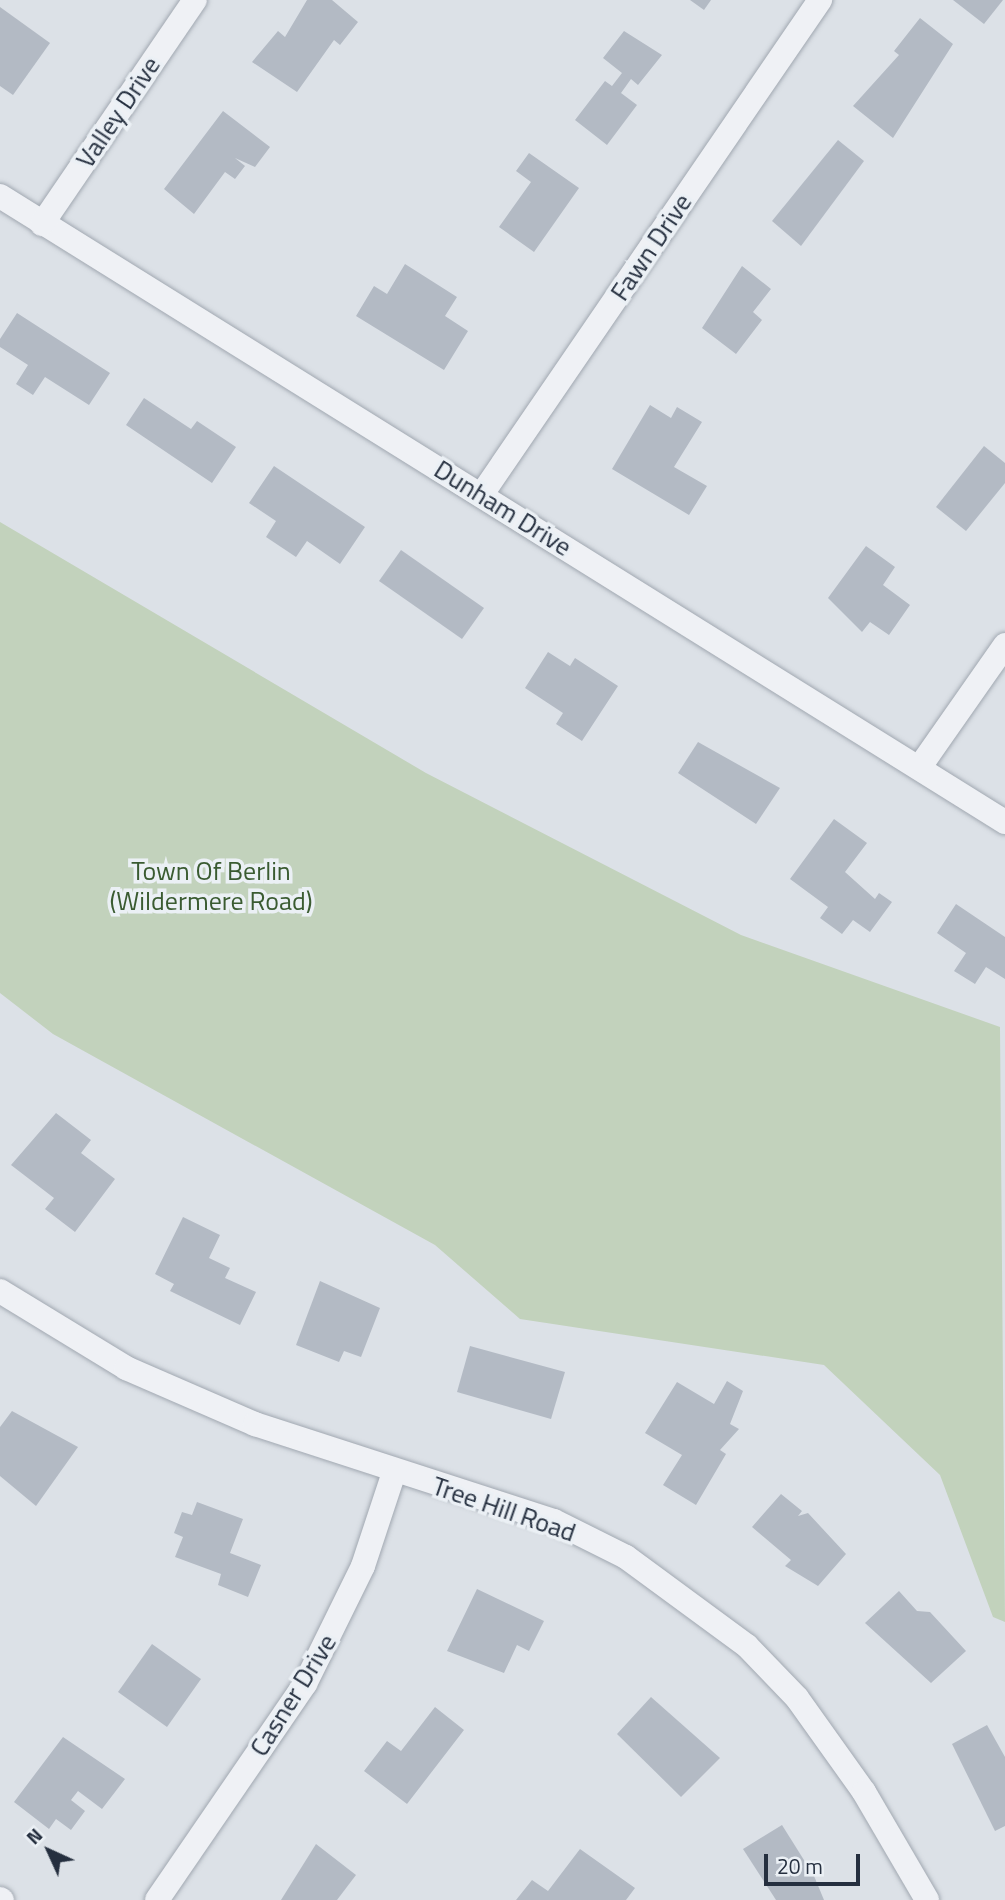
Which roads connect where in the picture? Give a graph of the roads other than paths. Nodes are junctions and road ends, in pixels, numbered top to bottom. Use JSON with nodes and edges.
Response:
{"nodes":[{"id":1,"x":195,"y":0,"type":"edge"},
{"id":2,"x":820,"y":0,"type":"edge"},
{"id":3,"x":0,"y":196,"type":"edge"},
{"id":4,"x":42,"y":224,"type":"junction"},
{"id":5,"x":482,"y":494,"type":"junction"},
{"id":6,"x":1005,"y":645,"type":"edge"},
{"id":7,"x":919,"y":768,"type":"junction"},
{"id":8,"x":1005,"y":822,"type":"edge"},
{"id":9,"x":0,"y":1291,"type":"edge"},
{"id":10,"x":394,"y":1472,"type":"junction"},
{"id":11,"x":157,"y":1900,"type":"edge"},
{"id":12,"x":927,"y":1900,"type":"edge"}],
"edges":[{"from":1,"to":4,"type":"street","name":"Valley Drive"},
{"from":2,"to":5,"type":"street","name":"Fawn Drive"},
{"from":3,"to":4,"type":"street","name":"Dunham Drive"},
{"from":4,"to":5,"type":"street","name":"Dunham Drive"},
{"from":5,"to":7,"type":"street","name":"Dunham Drive"},
{"from":6,"to":7,"type":"street"},
{"from":7,"to":8,"type":"street","name":"Dunham Drive"},
{"from":9,"to":10,"type":"street","name":"Tree Hill Road"},
{"from":10,"to":11,"type":"street","name":"Casner Drive"},
{"from":10,"to":12,"type":"street","name":"Tree Hill Road"}]}
